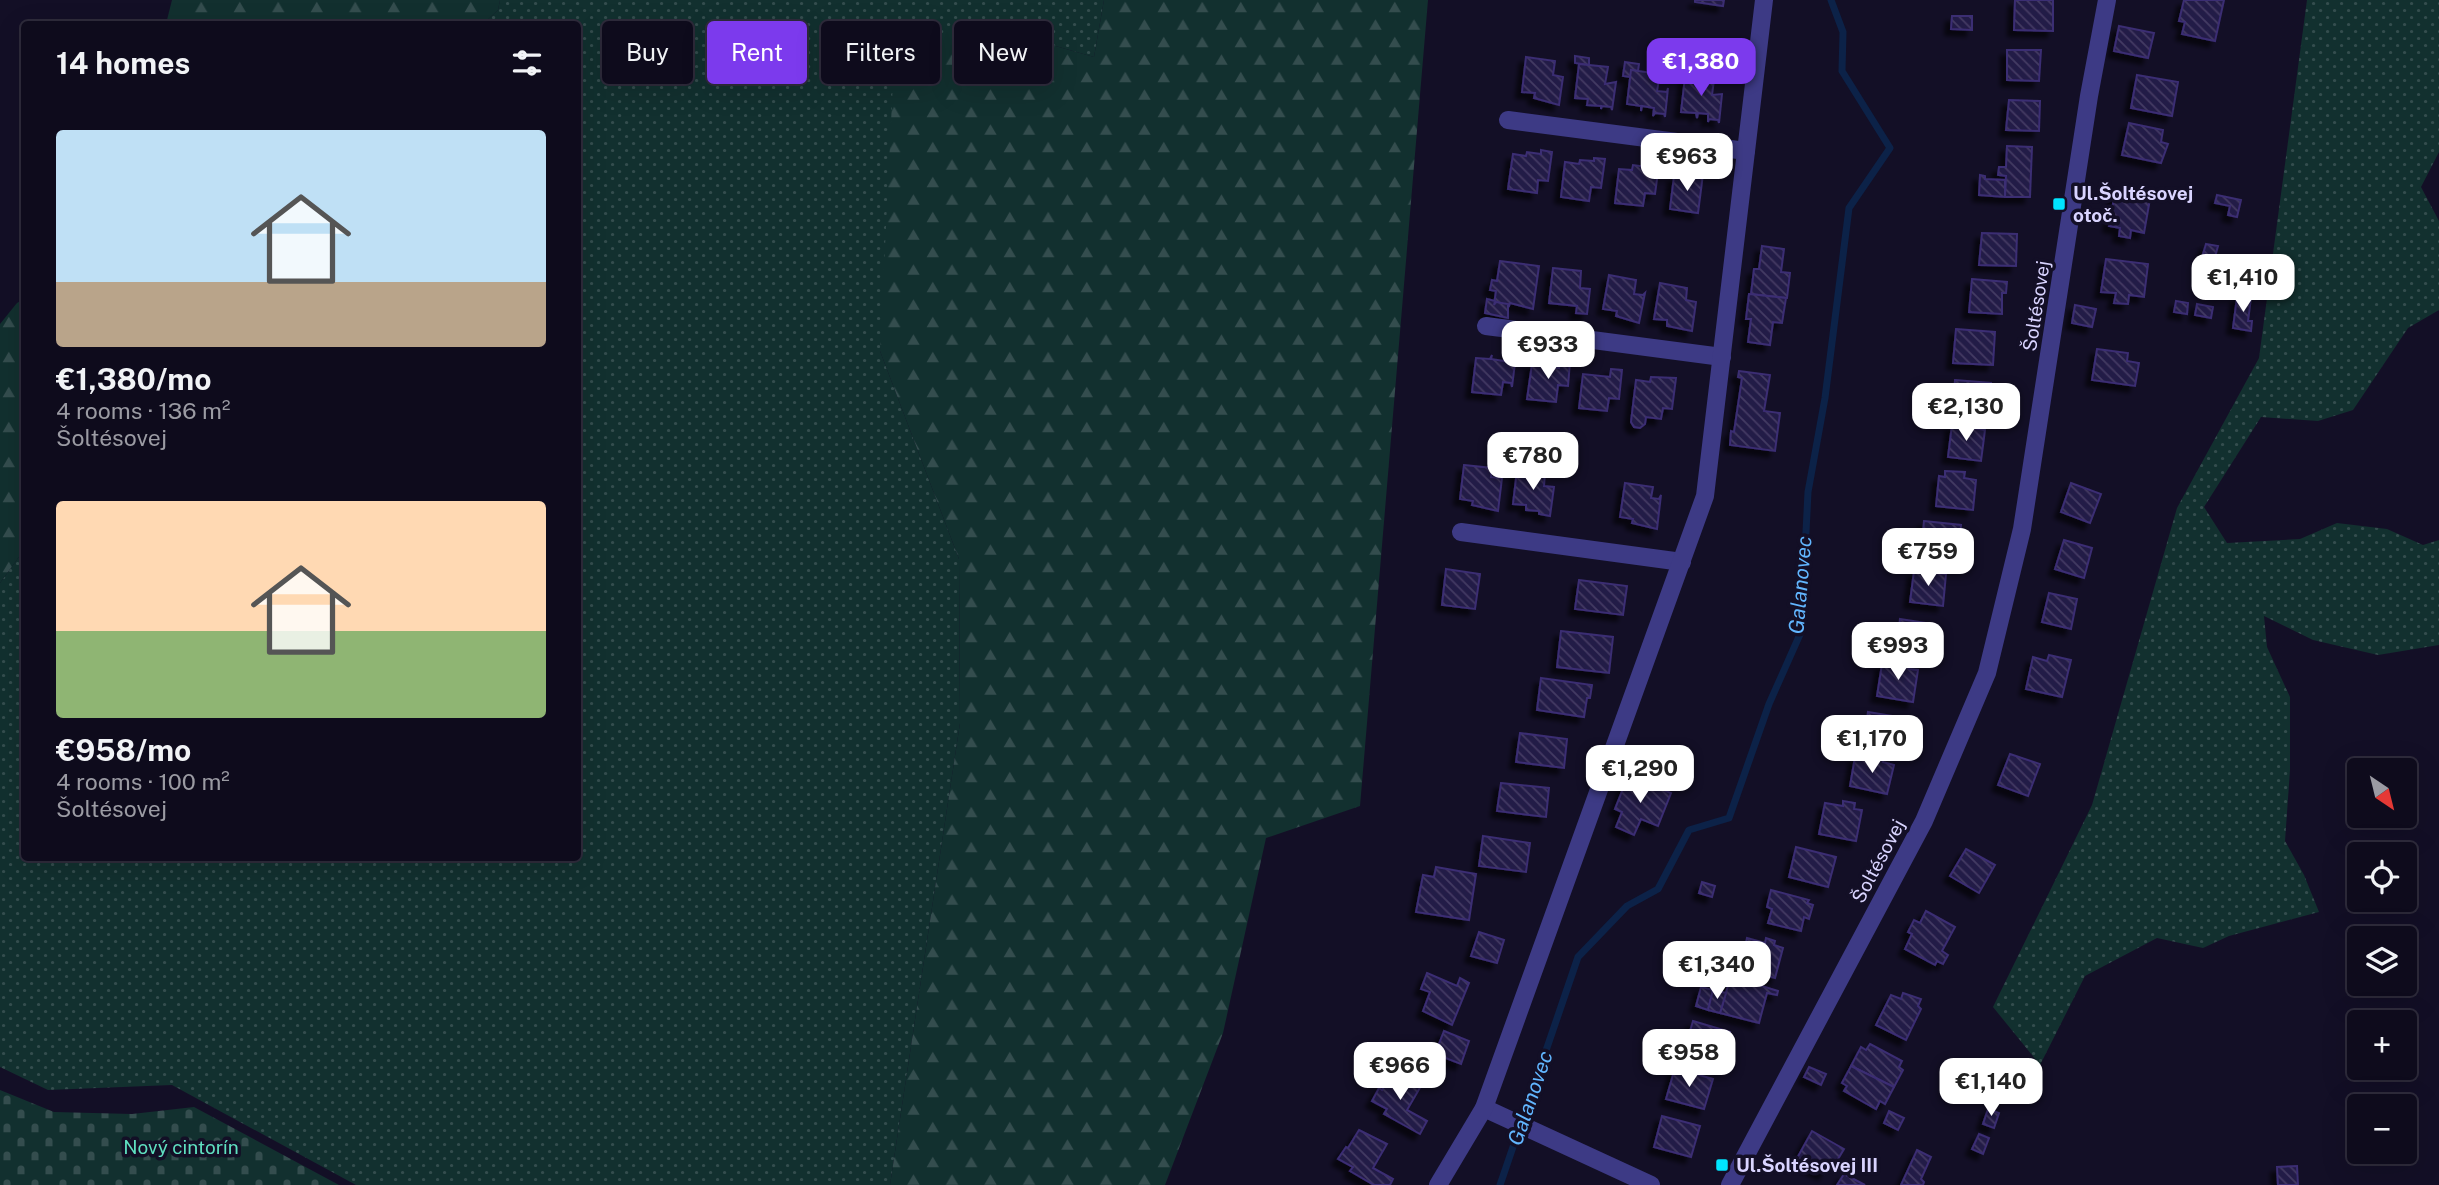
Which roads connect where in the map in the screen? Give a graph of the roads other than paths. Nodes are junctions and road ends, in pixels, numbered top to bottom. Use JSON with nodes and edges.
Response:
{"nodes":[{"id":1,"x":1764,"y":0,"type":"edge"},
{"id":2,"x":2107,"y":0,"type":"edge"},
{"id":3,"x":1507,"y":120,"type":"dead end"},
{"id":4,"x":1746,"y":151,"type":"junction"},
{"id":5,"x":1486,"y":326,"type":"dead end"},
{"id":6,"x":1722,"y":357,"type":"junction"},
{"id":7,"x":1461,"y":532,"type":"dead end"},
{"id":8,"x":1682,"y":562,"type":"junction"},
{"id":9,"x":1484,"y":1108,"type":"junction"},
{"id":10,"x":1438,"y":1185,"type":"edge"},
{"id":11,"x":1651,"y":1185,"type":"edge"},
{"id":12,"x":1730,"y":1185,"type":"edge"}],
"edges":[{"from":1,"to":4,"type":"street"},
{"from":2,"to":12,"type":"street","name":"Šoltésovej"},
{"from":3,"to":4,"type":"street"},
{"from":4,"to":6,"type":"street"},
{"from":5,"to":6,"type":"street"},
{"from":6,"to":8,"type":"street"},
{"from":7,"to":8,"type":"street"},
{"from":8,"to":9,"type":"street"},
{"from":9,"to":10,"type":"street"},
{"from":9,"to":11,"type":"street"}]}
